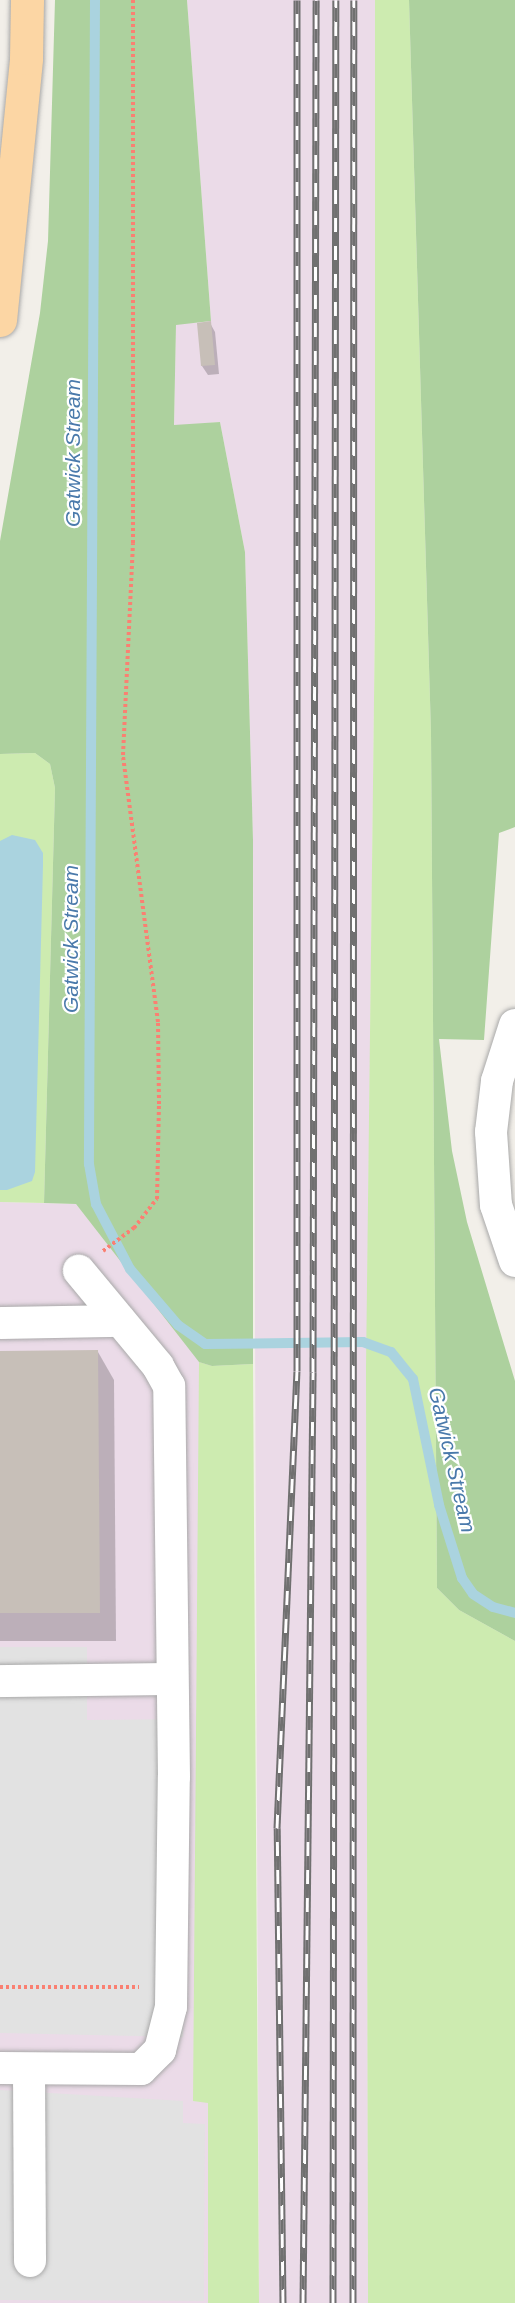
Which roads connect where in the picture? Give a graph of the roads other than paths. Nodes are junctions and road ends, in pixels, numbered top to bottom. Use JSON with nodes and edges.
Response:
{"nodes":[{"id":1,"x":27,"y":0,"type":"edge"},
{"id":2,"x":0,"y":320,"type":"edge"},
{"id":3,"x":515,"y":1025,"type":"edge"},
{"id":4,"x":504,"y":1102,"type":"edge"},
{"id":5,"x":515,"y":1261,"type":"edge"},
{"id":6,"x":89,"y":1263,"type":"road end"},
{"id":7,"x":120,"y":1321,"type":"junction"},
{"id":8,"x":0,"y":1323,"type":"edge"},
{"id":9,"x":172,"y":1679,"type":"junction"},
{"id":10,"x":0,"y":1681,"type":"edge"},
{"id":11,"x":15,"y":2068,"type":"edge"},
{"id":12,"x":30,"y":2261,"type":"dead end"}],
"edges":[{"from":1,"to":2,"type":"main road"},
{"from":3,"to":4,"type":"lane"},
{"from":4,"to":5,"type":"lane"},
{"from":6,"to":7,"type":"lane"},
{"from":7,"to":8,"type":"lane"},
{"from":7,"to":9,"type":"lane"},
{"from":9,"to":10,"type":"lane"},
{"from":9,"to":11,"type":"lane"},
{"from":11,"to":12,"type":"lane"}]}
